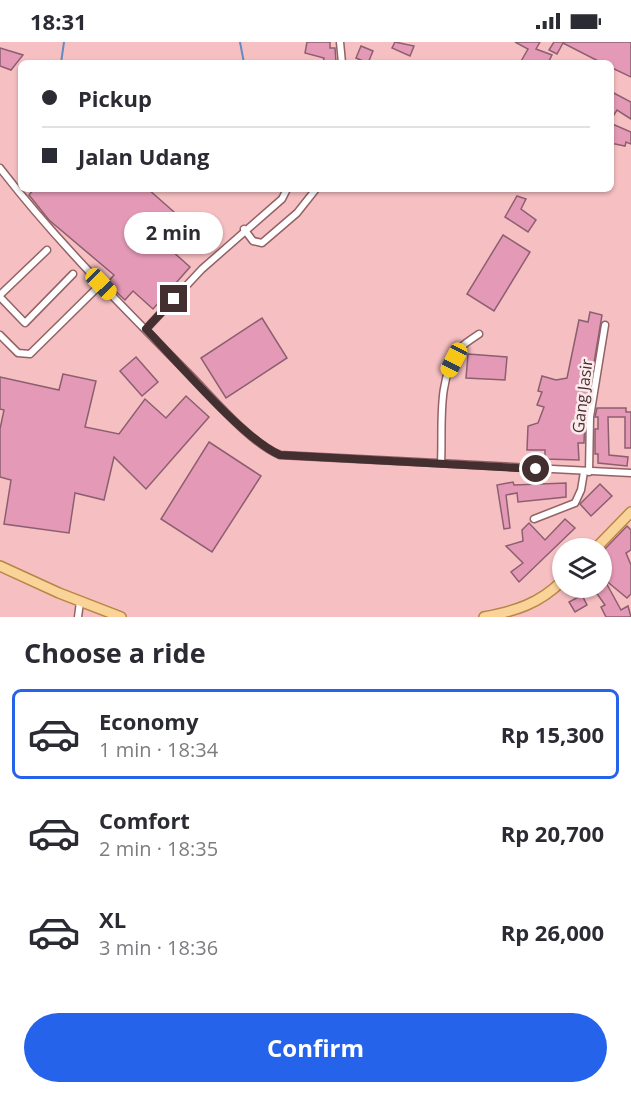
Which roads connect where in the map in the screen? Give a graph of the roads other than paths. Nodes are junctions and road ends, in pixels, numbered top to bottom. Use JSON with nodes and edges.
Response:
{"nodes":[{"id":1,"x":340,"y":42,"type":"edge"},
{"id":2,"x":342,"y":60,"type":"edge"},
{"id":3,"x":0,"y":168,"type":"edge"},
{"id":4,"x":18,"y":192,"type":"edge"},
{"id":5,"x":18,"y":192,"type":"edge"},
{"id":6,"x":286,"y":192,"type":"edge"},
{"id":7,"x":314,"y":192,"type":"edge"},
{"id":8,"x":244,"y":229,"type":"junction"},
{"id":9,"x":47,"y":250,"type":"dead end"},
{"id":10,"x":73,"y":274,"type":"dead end"},
{"id":11,"x":101,"y":284,"type":"junction"},
{"id":12,"x":0,"y":296,"type":"edge"},
{"id":13,"x":606,"y":324,"type":"dead end"},
{"id":14,"x":146,"y":329,"type":"junction"},
{"id":15,"x":479,"y":334,"type":"dead end"},
{"id":16,"x":0,"y":335,"type":"edge"},
{"id":17,"x":441,"y":463,"type":"junction"},
{"id":18,"x":586,"y":472,"type":"junction"},
{"id":19,"x":631,"y":473,"type":"edge"},
{"id":20,"x":631,"y":512,"type":"edge"},
{"id":21,"x":534,"y":519,"type":"dead end"},
{"id":22,"x":606,"y":538,"type":"edge"},
{"id":23,"x":0,"y":566,"type":"edge"},
{"id":24,"x":552,"y":591,"type":"edge"},
{"id":25,"x":80,"y":602,"type":"junction"},
{"id":26,"x":78,"y":617,"type":"edge"},
{"id":27,"x":121,"y":617,"type":"edge"},
{"id":28,"x":484,"y":617,"type":"edge"}],
"edges":[{"from":1,"to":2,"type":"street"},
{"from":3,"to":4,"type":"street"},
{"from":5,"to":11,"type":"street"},
{"from":6,"to":8,"type":"street"},
{"from":7,"to":8,"type":"street"},
{"from":8,"to":14,"type":"street"},
{"from":9,"to":12,"type":"street"},
{"from":10,"to":12,"type":"street"},
{"from":11,"to":14,"type":"street"},
{"from":11,"to":16,"type":"street"},
{"from":13,"to":18,"type":"street","name":"Gang Jasir"},
{"from":14,"to":17,"type":"street"},
{"from":15,"to":17,"type":"street"},
{"from":17,"to":18,"type":"street"},
{"from":18,"to":19,"type":"street"},
{"from":18,"to":21,"type":"street","name":"Gang Jasir"},
{"from":20,"to":22,"type":"main road"},
{"from":23,"to":25,"type":"main road"},
{"from":24,"to":28,"type":"main road"},
{"from":25,"to":26,"type":"street"},
{"from":25,"to":27,"type":"main road"}]}
